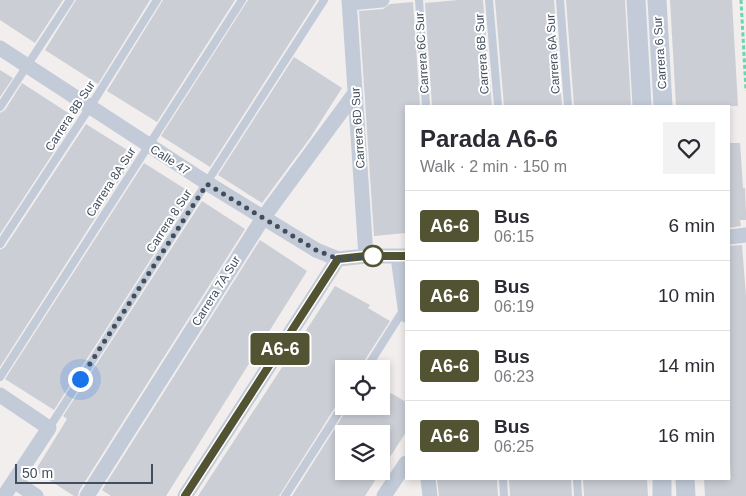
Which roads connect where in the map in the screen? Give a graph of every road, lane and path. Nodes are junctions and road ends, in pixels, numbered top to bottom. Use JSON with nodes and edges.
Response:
{"nodes":[{"id":1,"x":70,"y":0,"type":"edge"},
{"id":2,"x":158,"y":0,"type":"edge"},
{"id":3,"x":242,"y":0,"type":"edge"},
{"id":4,"x":324,"y":0,"type":"edge"},
{"id":5,"x":382,"y":0,"type":"edge"},
{"id":6,"x":419,"y":0,"type":"edge"},
{"id":7,"x":490,"y":0,"type":"edge"},
{"id":8,"x":560,"y":0,"type":"edge"},
{"id":9,"x":636,"y":0,"type":"edge"},
{"id":10,"x":656,"y":0,"type":"edge"},
{"id":11,"x":741,"y":0,"type":"edge"},
{"id":12,"x":349,"y":1,"type":"edge"},
{"id":13,"x":0,"y":48,"type":"edge"},
{"id":14,"x":27,"y":65,"type":"junction"},
{"id":15,"x":746,"y":91,"type":"edge"},
{"id":16,"x":355,"y":93,"type":"junction"},
{"id":17,"x":426,"y":105,"type":"edge"},
{"id":18,"x":498,"y":105,"type":"edge"},
{"id":19,"x":568,"y":105,"type":"edge"},
{"id":20,"x":642,"y":105,"type":"edge"},
{"id":21,"x":664,"y":105,"type":"edge"},
{"id":22,"x":0,"y":107,"type":"edge"},
{"id":23,"x":90,"y":107,"type":"junction"},
{"id":24,"x":148,"y":145,"type":"junction"},
{"id":25,"x":207,"y":184,"type":"junction"},
{"id":26,"x":263,"y":218,"type":"junction"},
{"id":27,"x":746,"y":235,"type":"edge"},
{"id":28,"x":730,"y":236,"type":"edge"},
{"id":29,"x":0,"y":244,"type":"edge"},
{"id":30,"x":366,"y":256,"type":"junction"},
{"id":31,"x":402,"y":257,"type":"edge"},
{"id":32,"x":338,"y":259,"type":"junction"},
{"id":33,"x":405,"y":298,"type":"edge"},
{"id":34,"x":405,"y":312,"type":"edge"},
{"id":35,"x":372,"y":360,"type":"edge"},
{"id":36,"x":0,"y":377,"type":"edge"},
{"id":37,"x":0,"y":395,"type":"edge"},
{"id":38,"x":337,"y":415,"type":"edge"},
{"id":39,"x":49,"y":428,"type":"junction"},
{"id":40,"x":405,"y":464,"type":"edge"},
{"id":41,"x":428,"y":480,"type":"edge"},
{"id":42,"x":503,"y":480,"type":"edge"},
{"id":43,"x":578,"y":480,"type":"edge"},
{"id":44,"x":662,"y":480,"type":"edge"},
{"id":45,"x":685,"y":480,"type":"edge"},
{"id":46,"x":14,"y":481,"type":"junction"},
{"id":47,"x":4,"y":496,"type":"edge"},
{"id":48,"x":36,"y":496,"type":"edge"},
{"id":49,"x":87,"y":496,"type":"edge"},
{"id":50,"x":185,"y":496,"type":"edge"},
{"id":51,"x":285,"y":496,"type":"edge"},
{"id":52,"x":384,"y":496,"type":"edge"},
{"id":53,"x":430,"y":496,"type":"edge"},
{"id":54,"x":504,"y":496,"type":"edge"},
{"id":55,"x":578,"y":496,"type":"edge"},
{"id":56,"x":662,"y":496,"type":"edge"},
{"id":57,"x":686,"y":496,"type":"edge"}],
"edges":[{"from":1,"to":14,"type":"lane"},
{"from":2,"to":23,"type":"lane","name":"Carrera 8B Sur"},
{"from":3,"to":24,"type":"lane","name":"Carrera 8A Sur"},
{"from":4,"to":25,"type":"lane","name":"Carrera 8 Sur"},
{"from":5,"to":12,"type":"street"},
{"from":6,"to":17,"type":"lane","name":"Carrera 6C Sur"},
{"from":7,"to":18,"type":"lane","name":"Carrera 6B Sur"},
{"from":8,"to":19,"type":"lane","name":"Carrera 6A Sur"},
{"from":9,"to":20,"type":"street","name":"Carrera 6 Sur"},
{"from":10,"to":21,"type":"street","name":"Carrera 6 Sur"},
{"from":11,"to":15,"type":"path"},
{"from":12,"to":16,"type":"street","name":"Carrera 6D Sur"},
{"from":13,"to":14,"type":"street","name":"Calle 47"},
{"from":14,"to":22,"type":"lane"},
{"from":14,"to":23,"type":"street","name":"Calle 47"},
{"from":16,"to":26,"type":"street","name":"Carrera 7A Sur"},
{"from":16,"to":30,"type":"street","name":"Carrera 6D Sur"},
{"from":23,"to":24,"type":"street","name":"Calle 47"},
{"from":23,"to":29,"type":"lane","name":"Carrera 8B Sur"},
{"from":24,"to":25,"type":"street","name":"Calle 47"},
{"from":24,"to":36,"type":"lane","name":"Carrera 8A Sur"},
{"from":25,"to":26,"type":"street","name":"Calle 47"},
{"from":25,"to":39,"type":"lane","name":"Carrera 8 Sur"},
{"from":26,"to":32,"type":"street","name":"Calle 47"},
{"from":26,"to":49,"type":"street","name":"Carrera 7A Sur"},
{"from":27,"to":28,"type":"street"},
{"from":30,"to":31,"type":"street","name":"Calle 47"},
{"from":30,"to":32,"type":"street","name":"Calle 47"},
{"from":31,"to":33,"type":"street"},
{"from":32,"to":50,"type":"street"},
{"from":34,"to":35,"type":"lane"},
{"from":37,"to":39,"type":"street"},
{"from":38,"to":51,"type":"lane"},
{"from":39,"to":46,"type":"street"},
{"from":40,"to":52,"type":"street"},
{"from":41,"to":53,"type":"street"},
{"from":42,"to":54,"type":"lane"},
{"from":43,"to":55,"type":"lane"},
{"from":44,"to":56,"type":"street"},
{"from":45,"to":57,"type":"street"},
{"from":46,"to":47,"type":"street"},
{"from":46,"to":48,"type":"street"}]}
